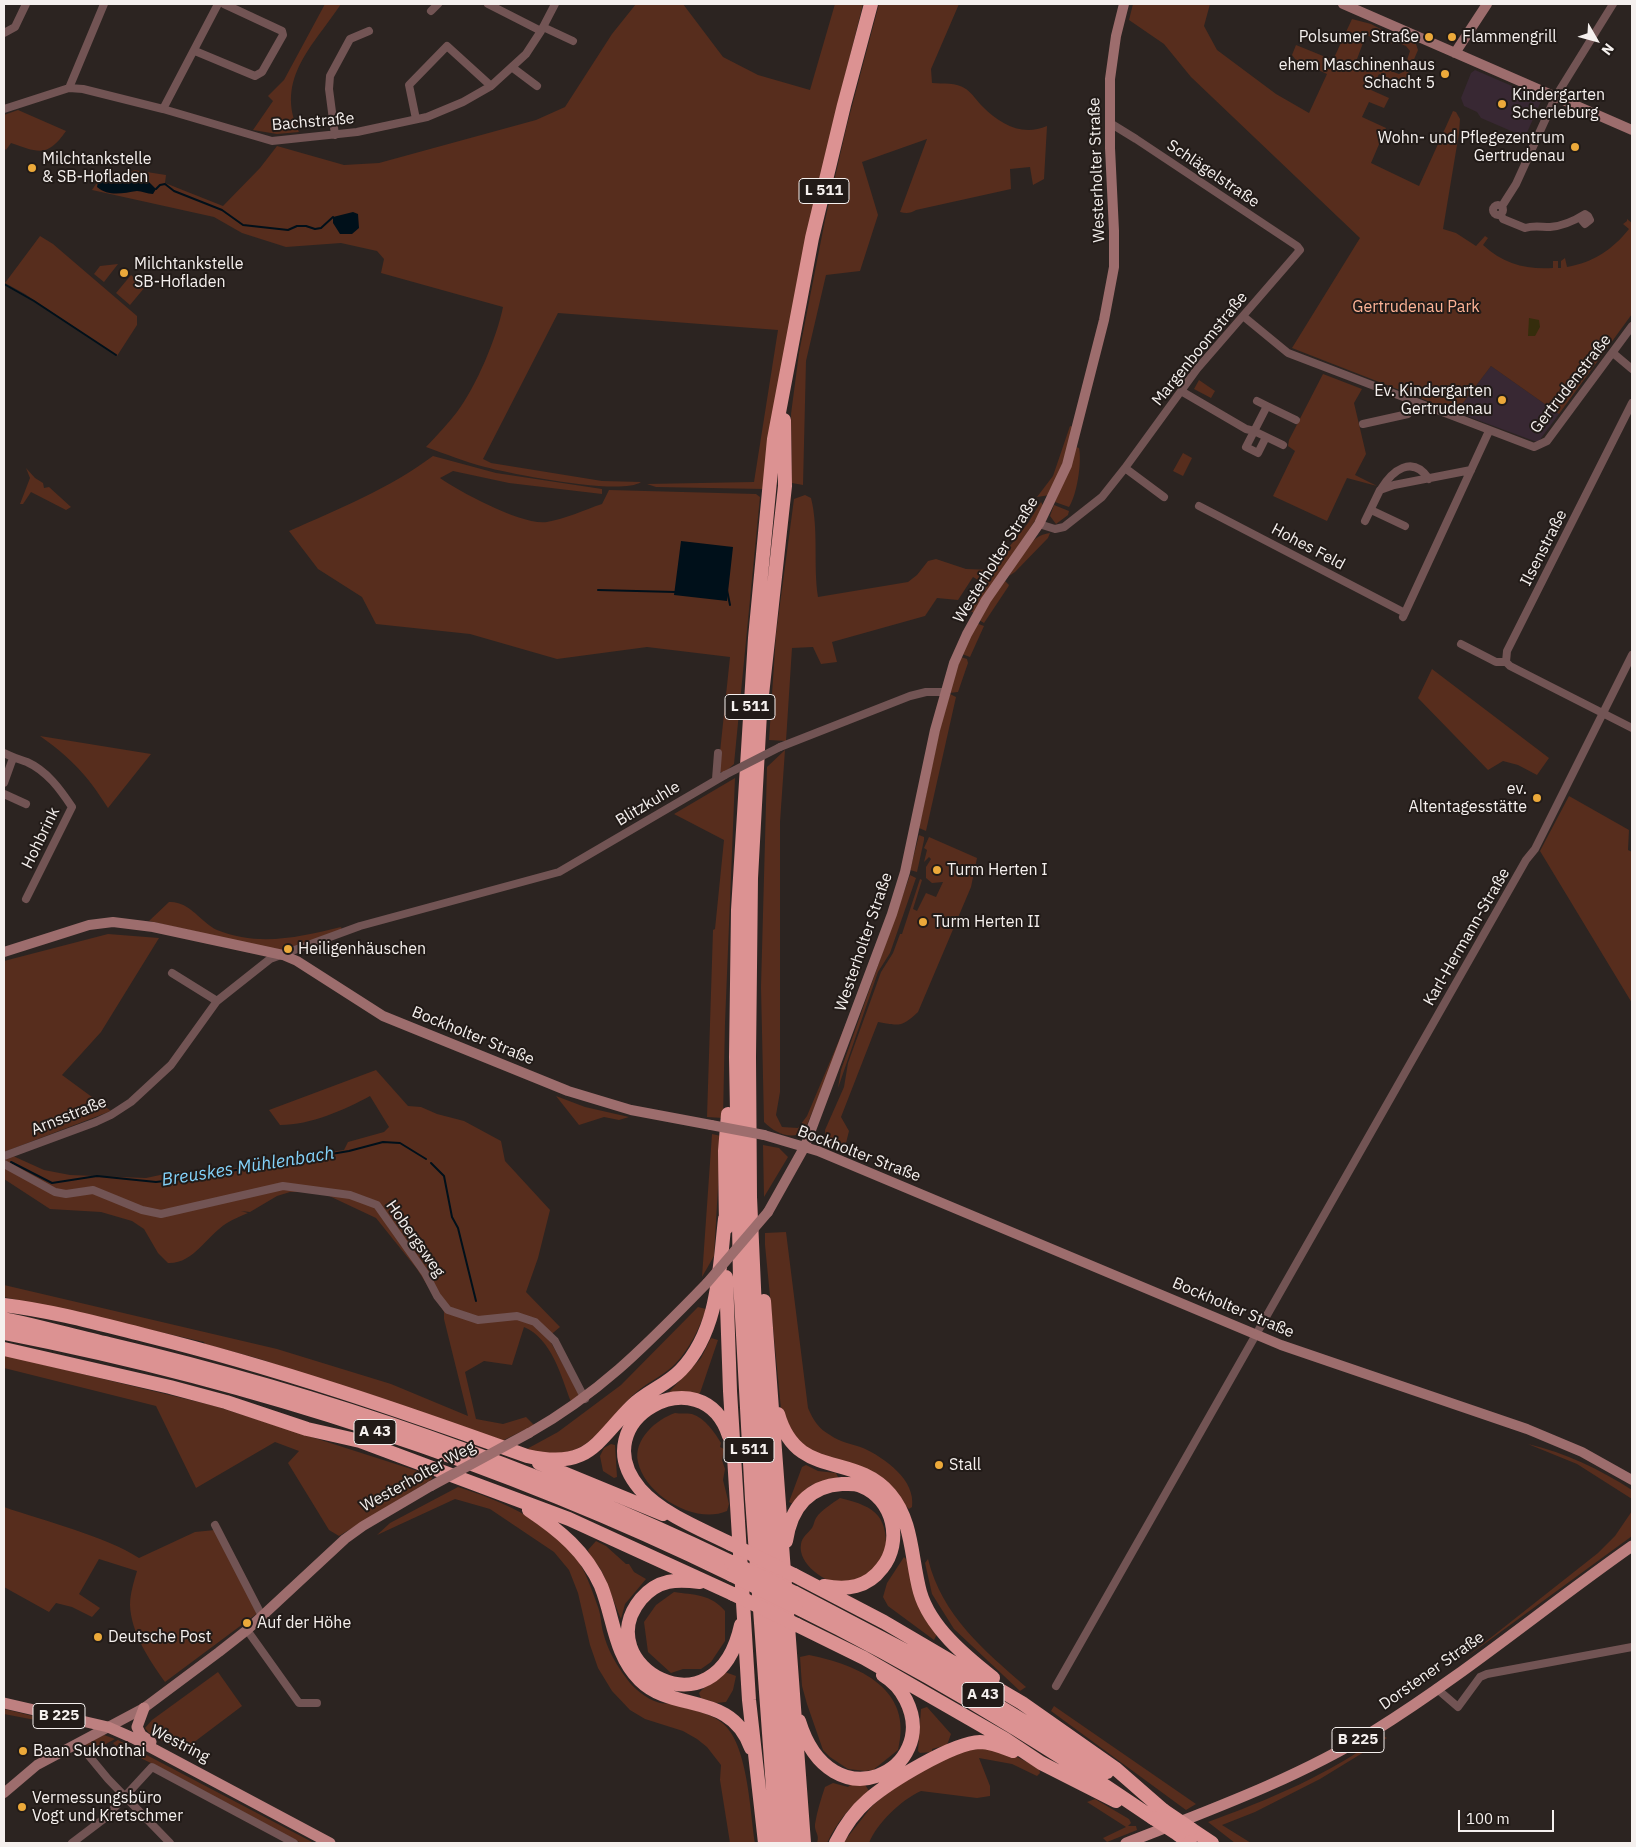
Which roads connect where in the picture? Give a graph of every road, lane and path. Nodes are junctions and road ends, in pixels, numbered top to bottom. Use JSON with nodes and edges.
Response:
{"nodes":[{"id":1,"x":26,"y":4,"type":"edge"},
{"id":2,"x":104,"y":4,"type":"edge"},
{"id":3,"x":218,"y":4,"type":"edge"},
{"id":4,"x":224,"y":4,"type":"edge"},
{"id":5,"x":438,"y":4,"type":"edge"},
{"id":6,"x":488,"y":4,"type":"edge"},
{"id":7,"x":555,"y":4,"type":"edge"},
{"id":8,"x":871,"y":4,"type":"edge"},
{"id":9,"x":1124,"y":4,"type":"edge"},
{"id":10,"x":1345,"y":4,"type":"edge"},
{"id":11,"x":1487,"y":4,"type":"edge"},
{"id":12,"x":1612,"y":4,"type":"edge"},
{"id":13,"x":431,"y":11,"type":"dead end"},
{"id":14,"x":542,"y":29,"type":"junction"},
{"id":15,"x":369,"y":31,"type":"dead end"},
{"id":16,"x":4,"y":33,"type":"edge"},
{"id":17,"x":573,"y":41,"type":"dead end"},
{"id":18,"x":195,"y":51,"type":"junction"},
{"id":19,"x":1455,"y":53,"type":"junction"},
{"id":20,"x":513,"y":68,"type":"junction"},
{"id":21,"x":491,"y":86,"type":"junction"},
{"id":22,"x":537,"y":86,"type":"dead end"},
{"id":23,"x":69,"y":88,"type":"junction"},
{"id":24,"x":1556,"y":96,"type":"junction"},
{"id":25,"x":4,"y":109,"type":"edge"},
{"id":26,"x":163,"y":109,"type":"junction"},
{"id":27,"x":416,"y":119,"type":"junction"},
{"id":28,"x":1110,"y":124,"type":"junction"},
{"id":29,"x":1632,"y":130,"type":"edge"},
{"id":30,"x":335,"y":136,"type":"junction"},
{"id":31,"x":1580,"y":218,"type":"dead end"},
{"id":32,"x":1300,"y":250,"type":"joint"},
{"id":33,"x":1243,"y":316,"type":"junction"},
{"id":34,"x":1632,"y":326,"type":"edge"},
{"id":35,"x":1612,"y":353,"type":"junction"},
{"id":36,"x":1632,"y":369,"type":"edge"},
{"id":37,"x":787,"y":380,"type":"junction"},
{"id":38,"x":1180,"y":391,"type":"junction"},
{"id":39,"x":1257,"y":401,"type":"dead end"},
{"id":40,"x":1413,"y":401,"type":"junction"},
{"id":41,"x":1632,"y":403,"type":"edge"},
{"id":42,"x":1267,"y":406,"type":"junction"},
{"id":43,"x":1296,"y":420,"type":"dead end"},
{"id":44,"x":1364,"y":424,"type":"dead end"},
{"id":45,"x":1254,"y":431,"type":"junction"},
{"id":46,"x":1489,"y":431,"type":"junction"},
{"id":47,"x":1266,"y":437,"type":"junction"},
{"id":48,"x":1283,"y":445,"type":"dead end"},
{"id":49,"x":1125,"y":468,"type":"junction"},
{"id":50,"x":1472,"y":470,"type":"junction"},
{"id":51,"x":1429,"y":479,"type":"junction"},
{"id":52,"x":1380,"y":490,"type":"junction"},
{"id":53,"x":1164,"y":497,"type":"dead end"},
{"id":54,"x":1199,"y":506,"type":"dead end"},
{"id":55,"x":1371,"y":510,"type":"junction"},
{"id":56,"x":1365,"y":522,"type":"dead end"},
{"id":57,"x":1039,"y":524,"type":"junction"},
{"id":58,"x":1405,"y":526,"type":"dead end"},
{"id":59,"x":1461,"y":644,"type":"dead end"},
{"id":60,"x":1632,"y":655,"type":"edge"},
{"id":61,"x":1506,"y":662,"type":"junction"},
{"id":62,"x":945,"y":692,"type":"junction"},
{"id":63,"x":1603,"y":713,"type":"junction"},
{"id":64,"x":1632,"y":728,"type":"edge"},
{"id":65,"x":718,"y":753,"type":"dead end"},
{"id":66,"x":4,"y":754,"type":"edge"},
{"id":67,"x":13,"y":758,"type":"junction"},
{"id":68,"x":716,"y":779,"type":"junction"},
{"id":69,"x":4,"y":783,"type":"edge"},
{"id":70,"x":4,"y":794,"type":"edge"},
{"id":71,"x":26,"y":804,"type":"dead end"},
{"id":72,"x":26,"y":899,"type":"dead end"},
{"id":73,"x":4,"y":952,"type":"edge"},
{"id":74,"x":283,"y":955,"type":"junction"},
{"id":75,"x":172,"y":972,"type":"dead end"},
{"id":76,"x":217,"y":1001,"type":"junction"},
{"id":77,"x":736,"y":1057,"type":"junction"},
{"id":78,"x":806,"y":1146,"type":"junction"},
{"id":79,"x":4,"y":1156,"type":"edge"},
{"id":80,"x":4,"y":1164,"type":"edge"},
{"id":81,"x":750,"y":1197,"type":"junction"},
{"id":82,"x":726,"y":1219,"type":"junction"},
{"id":83,"x":4,"y":1305,"type":"edge"},
{"id":84,"x":4,"y":1319,"type":"edge"},
{"id":85,"x":56,"y":1331,"type":"junction"},
{"id":86,"x":4,"y":1333,"type":"edge"},
{"id":87,"x":1258,"y":1335,"type":"junction"},
{"id":88,"x":4,"y":1349,"type":"edge"},
{"id":89,"x":241,"y":1361,"type":"junction"},
{"id":90,"x":770,"y":1384,"type":"junction"},
{"id":91,"x":585,"y":1398,"type":"junction"},
{"id":92,"x":491,"y":1443,"type":"junction"},
{"id":93,"x":735,"y":1459,"type":"junction"},
{"id":94,"x":1632,"y":1480,"type":"edge"},
{"id":95,"x":512,"y":1498,"type":"junction"},
{"id":96,"x":216,"y":1525,"type":"dead end"},
{"id":97,"x":707,"y":1532,"type":"junction"},
{"id":98,"x":1630,"y":1550,"type":"edge"},
{"id":99,"x":784,"y":1561,"type":"junction"},
{"id":100,"x":732,"y":1569,"type":"junction"},
{"id":101,"x":811,"y":1583,"type":"junction"},
{"id":102,"x":713,"y":1584,"type":"junction"},
{"id":103,"x":744,"y":1609,"type":"junction"},
{"id":104,"x":262,"y":1616,"type":"junction"},
{"id":105,"x":247,"y":1630,"type":"junction"},
{"id":106,"x":812,"y":1632,"type":"junction"},
{"id":107,"x":1632,"y":1647,"type":"edge"},
{"id":108,"x":1056,"y":1686,"type":"dead end"},
{"id":109,"x":1436,"y":1688,"type":"junction"},
{"id":110,"x":792,"y":1698,"type":"junction"},
{"id":111,"x":4,"y":1702,"type":"edge"},
{"id":112,"x":317,"y":1703,"type":"dead end"},
{"id":113,"x":1022,"y":1703,"type":"junction"},
{"id":114,"x":144,"y":1708,"type":"junction"},
{"id":115,"x":108,"y":1727,"type":"junction"},
{"id":116,"x":89,"y":1756,"type":"dead end"},
{"id":117,"x":1041,"y":1763,"type":"junction"},
{"id":118,"x":185,"y":1765,"type":"junction"},
{"id":119,"x":757,"y":1778,"type":"junction"},
{"id":120,"x":4,"y":1793,"type":"edge"},
{"id":121,"x":125,"y":1798,"type":"junction"},
{"id":122,"x":1158,"y":1814,"type":"junction"},
{"id":123,"x":1187,"y":1836,"type":"edge"},
{"id":124,"x":72,"y":1843,"type":"edge"},
{"id":125,"x":170,"y":1843,"type":"edge"},
{"id":126,"x":294,"y":1843,"type":"edge"},
{"id":127,"x":330,"y":1843,"type":"edge"},
{"id":128,"x":765,"y":1843,"type":"edge"},
{"id":129,"x":777,"y":1843,"type":"edge"},
{"id":130,"x":790,"y":1843,"type":"edge"},
{"id":131,"x":804,"y":1843,"type":"edge"},
{"id":132,"x":836,"y":1843,"type":"edge"},
{"id":133,"x":1126,"y":1843,"type":"edge"},
{"id":134,"x":1212,"y":1843,"type":"edge"}],
"edges":[{"from":1,"to":16,"type":"street"},
{"from":2,"to":23,"type":"street"},
{"from":3,"to":18,"type":"street"},
{"from":4,"to":18,"type":"street"},
{"from":5,"to":13,"type":"street"},
{"from":6,"to":14,"type":"street"},
{"from":7,"to":14,"type":"street","name":"Bachstraße"},
{"from":8,"to":37,"type":"highway","number":"L 511"},
{"from":9,"to":28,"type":"street","name":"Westerholter Straße"},
{"from":10,"to":19,"type":"street"},
{"from":11,"to":19,"type":"street"},
{"from":12,"to":24,"type":"street"},
{"from":14,"to":17,"type":"street"},
{"from":14,"to":20,"type":"street","name":"Bachstraße"},
{"from":15,"to":30,"type":"street"},
{"from":18,"to":26,"type":"street"},
{"from":19,"to":24,"type":"street"},
{"from":20,"to":21,"type":"street","name":"Bachstraße"},
{"from":20,"to":22,"type":"street"},
{"from":21,"to":27,"type":"street","name":"Bachstraße"},
{"from":21,"to":27,"type":"street"},
{"from":23,"to":25,"type":"street","name":"Bachstraße"},
{"from":23,"to":26,"type":"street","name":"Bachstraße"},
{"from":24,"to":29,"type":"street"},
{"from":24,"to":31,"type":"street"},
{"from":26,"to":30,"type":"street","name":"Bachstraße"},
{"from":27,"to":30,"type":"street","name":"Bachstraße"},
{"from":28,"to":32,"type":"street","name":"Schlägelstraße"},
{"from":28,"to":57,"type":"street","name":"Westerholter Straße"},
{"from":32,"to":33,"type":"street","name":"Margenboomstraße"},
{"from":33,"to":38,"type":"street","name":"Margenboomstraße"},
{"from":33,"to":40,"type":"street","name":"Gertrudenstraße"},
{"from":34,"to":35,"type":"street","name":"Gertrudenstraße"},
{"from":35,"to":36,"type":"street"},
{"from":35,"to":46,"type":"street","name":"Gertrudenstraße"},
{"from":37,"to":77,"type":"highway","number":"L 511"},
{"from":37,"to":81,"type":"highway","number":"L 511"},
{"from":38,"to":45,"type":"street"},
{"from":38,"to":49,"type":"street","name":"Margenboomstraße"},
{"from":39,"to":42,"type":"street"},
{"from":40,"to":44,"type":"street"},
{"from":40,"to":46,"type":"street","name":"Gertrudenstraße"},
{"from":41,"to":61,"type":"street","name":"Ilsenstraße"},
{"from":42,"to":43,"type":"street"},
{"from":42,"to":45,"type":"street"},
{"from":45,"to":47,"type":"street"},
{"from":45,"to":47,"type":"street"},
{"from":46,"to":50,"type":"street","name":"Hohes Feld"},
{"from":47,"to":48,"type":"street"},
{"from":49,"to":53,"type":"street"},
{"from":49,"to":57,"type":"street","name":"Margenboomstraße"},
{"from":50,"to":51,"type":"street"},
{"from":50,"to":54,"type":"street","name":"Hohes Feld"},
{"from":51,"to":52,"type":"street"},
{"from":51,"to":52,"type":"street"},
{"from":52,"to":55,"type":"street"},
{"from":55,"to":56,"type":"street"},
{"from":55,"to":58,"type":"street"},
{"from":57,"to":62,"type":"street","name":"Westerholter Straße"},
{"from":59,"to":61,"type":"street"},
{"from":60,"to":63,"type":"street","name":"Karl-Hermann-Straße"},
{"from":61,"to":63,"type":"street"},
{"from":62,"to":68,"type":"street","name":"Blitzkuhle","bridge":true},
{"from":62,"to":78,"type":"street","name":"Westerholter Straße"},
{"from":63,"to":64,"type":"street"},
{"from":63,"to":87,"type":"street","name":"Karl-Hermann-Straße"},
{"from":65,"to":68,"type":"street"},
{"from":66,"to":67,"type":"street","name":"Hohbrink"},
{"from":67,"to":69,"type":"street"},
{"from":67,"to":72,"type":"street","name":"Hohbrink"},
{"from":68,"to":74,"type":"street","name":"Blitzkuhle"},
{"from":70,"to":71,"type":"street","name":"Hohbrink"},
{"from":73,"to":74,"type":"street","name":"Bockholter Straße"},
{"from":74,"to":76,"type":"street","name":"Arnsstraße"},
{"from":74,"to":78,"type":"street","name":"Bockholter Straße","bridge":true},
{"from":75,"to":76,"type":"street"},
{"from":76,"to":79,"type":"street","name":"Arnsstraße"},
{"from":77,"to":82,"type":"highway"},
{"from":77,"to":129,"type":"highway","number":"L 511"},
{"from":78,"to":87,"type":"street","name":"Bockholter Straße"},
{"from":78,"to":91,"type":"street","name":"Westerholter Weg","bridge":true},
{"from":80,"to":91,"type":"street","name":"Hobergsweg"},
{"from":81,"to":90,"type":"highway"},
{"from":81,"to":130,"type":"highway","number":"L 511"},
{"from":82,"to":92,"type":"highway"},
{"from":82,"to":93,"type":"highway"},
{"from":83,"to":89,"type":"highway"},
{"from":84,"to":85,"type":"highway","number":"A 43"},
{"from":85,"to":89,"type":"highway"},
{"from":85,"to":100,"type":"highway","number":"A 43"},
{"from":86,"to":100,"type":"highway","number":"A 43"},
{"from":87,"to":94,"type":"street","name":"Bockholter Straße"},
{"from":87,"to":108,"type":"street","name":"Karl-Hermann-Straße"},
{"from":88,"to":95,"type":"highway"},
{"from":89,"to":92,"type":"highway"},
{"from":90,"to":99,"type":"highway"},
{"from":90,"to":113,"type":"highway"},
{"from":91,"to":104,"type":"street","name":"Westerholter Weg","bridge":true},
{"from":92,"to":97,"type":"highway"},
{"from":93,"to":97,"type":"highway"},
{"from":93,"to":103,"type":"highway"},
{"from":95,"to":102,"type":"highway"},
{"from":95,"to":119,"type":"highway"},
{"from":96,"to":104,"type":"street"},
{"from":97,"to":101,"type":"highway","bridge":true},
{"from":98,"to":109,"type":"main road","name":"Dorstener Straße","number":"B 225"},
{"from":99,"to":101,"type":"highway"},
{"from":99,"to":110,"type":"highway"},
{"from":100,"to":122,"type":"highway","number":"A 43","bridge":true},
{"from":101,"to":113,"type":"highway"},
{"from":102,"to":103,"type":"highway"},
{"from":102,"to":106,"type":"highway","bridge":true},
{"from":103,"to":119,"type":"highway"},
{"from":104,"to":105,"type":"street","name":"Westerholter Weg"},
{"from":105,"to":112,"type":"street"},
{"from":105,"to":114,"type":"street","name":"Westerholter Weg"},
{"from":106,"to":110,"type":"highway"},
{"from":106,"to":117,"type":"highway"},
{"from":107,"to":109,"type":"street"},
{"from":109,"to":133,"type":"main road","name":"Dorstener Straße","number":"B 225"},
{"from":110,"to":131,"type":"highway"},
{"from":111,"to":115,"type":"main road","name":"Westring","number":"B 225"},
{"from":113,"to":122,"type":"highway"},
{"from":114,"to":115,"type":"street","name":"Westerholter Weg"},
{"from":114,"to":118,"type":"main road"},
{"from":115,"to":118,"type":"main road","name":"Westring","number":"B 225"},
{"from":115,"to":120,"type":"street","name":"Westerholter Weg"},
{"from":116,"to":121,"type":"street"},
{"from":117,"to":122,"type":"highway"},
{"from":117,"to":132,"type":"highway"},
{"from":118,"to":127,"type":"main road","name":"Westring","number":"B 225"},
{"from":119,"to":128,"type":"highway"},
{"from":121,"to":124,"type":"street"},
{"from":121,"to":125,"type":"street"},
{"from":121,"to":126,"type":"street","name":"Westring"},
{"from":122,"to":123,"type":"highway","number":"A 43","bridge":true},
{"from":123,"to":134,"type":"highway","number":"A 43"}]}
